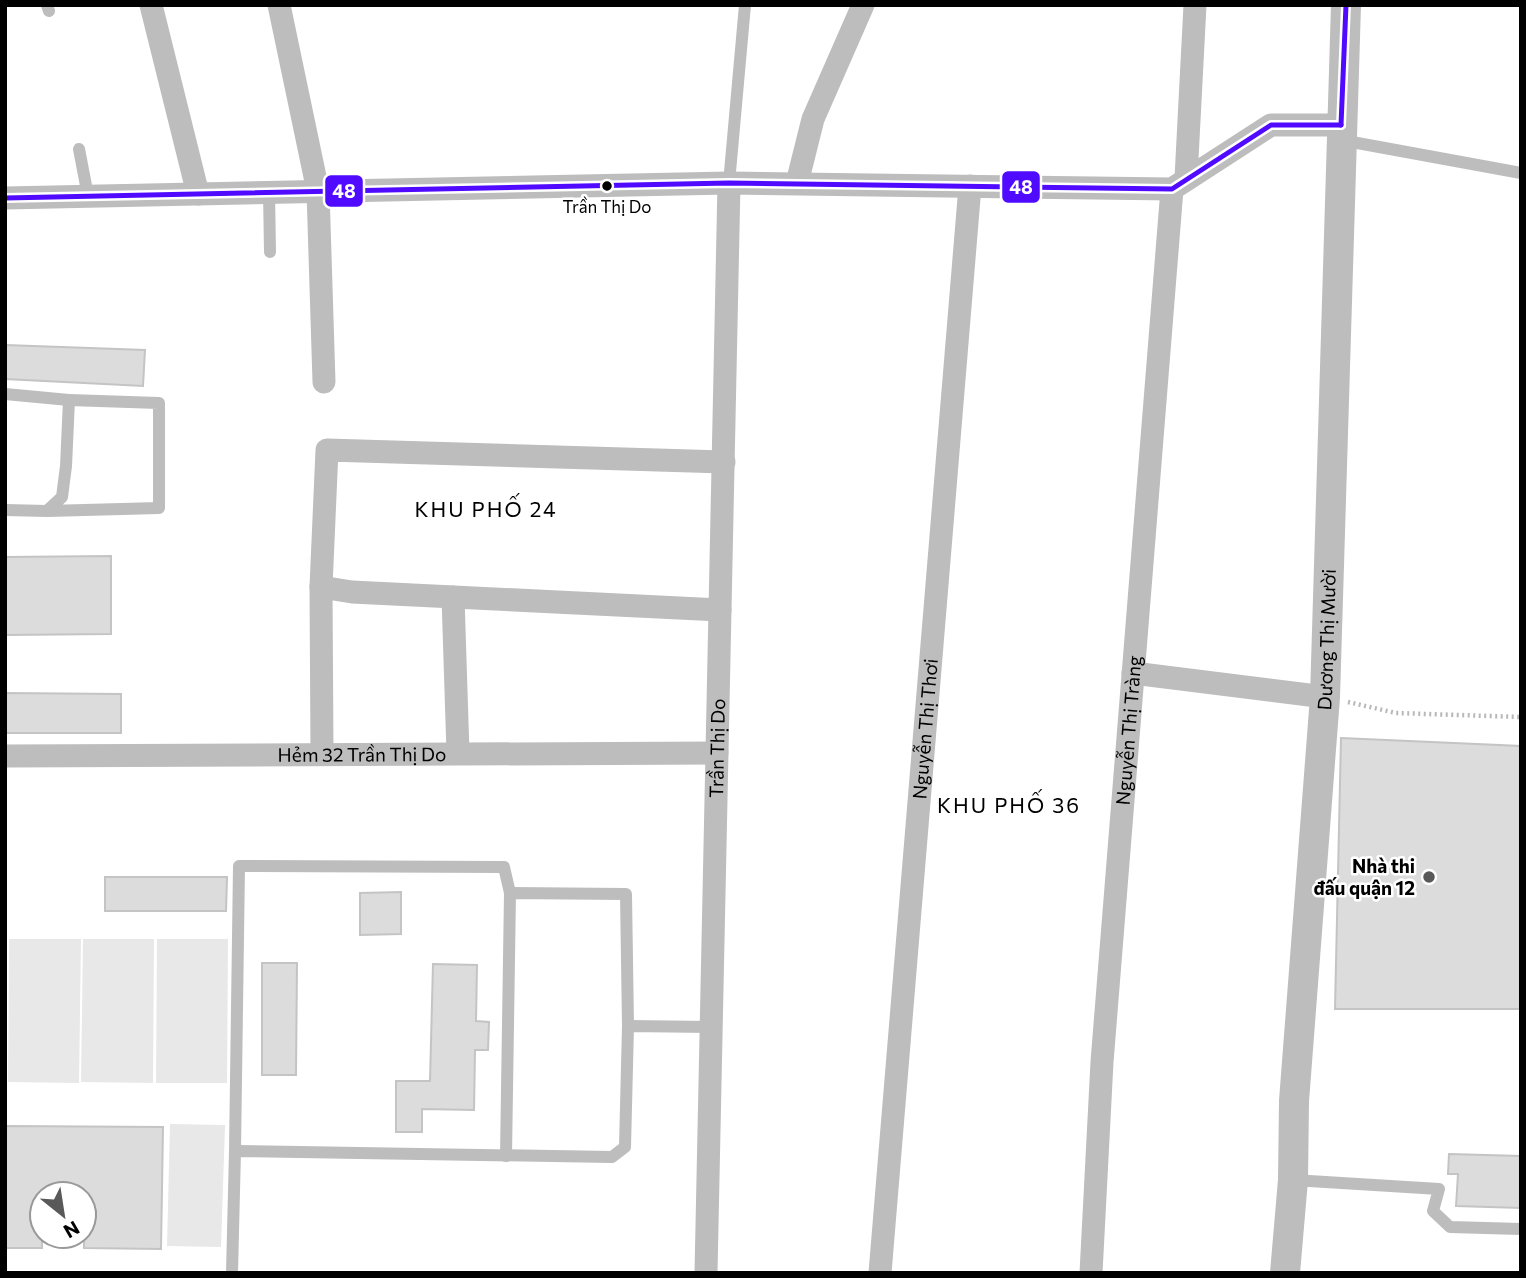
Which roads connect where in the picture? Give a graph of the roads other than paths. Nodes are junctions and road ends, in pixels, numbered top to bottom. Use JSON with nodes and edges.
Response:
{"nodes":[{"id":1,"x":151,"y":5,"type":"edge"},
{"id":2,"x":279,"y":5,"type":"edge"},
{"id":3,"x":745,"y":5,"type":"edge"},
{"id":4,"x":863,"y":5,"type":"edge"},
{"id":5,"x":1195,"y":5,"type":"edge"},
{"id":6,"x":1346,"y":5,"type":"edge"},
{"id":7,"x":1341,"y":132,"type":"junction"},
{"id":8,"x":79,"y":149,"type":"dead end"},
{"id":9,"x":1521,"y":173,"type":"edge"},
{"id":10,"x":729,"y":183,"type":"junction"},
{"id":11,"x":1179,"y":183,"type":"junction"},
{"id":12,"x":797,"y":184,"type":"junction"},
{"id":13,"x":970,"y":186,"type":"junction"},
{"id":14,"x":318,"y":191,"type":"junction"},
{"id":15,"x":269,"y":192,"type":"junction"},
{"id":16,"x":198,"y":194,"type":"junction"},
{"id":17,"x":88,"y":196,"type":"junction"},
{"id":18,"x":5,"y":198,"type":"edge"},
{"id":19,"x":270,"y":252,"type":"dead end"},
{"id":20,"x":324,"y":382,"type":"dead end"},
{"id":21,"x":5,"y":394,"type":"edge"},
{"id":22,"x":69,"y":400,"type":"junction"},
{"id":23,"x":724,"y":462,"type":"junction"},
{"id":24,"x":5,"y":510,"type":"edge"},
{"id":25,"x":47,"y":511,"type":"junction"},
{"id":26,"x":321,"y":587,"type":"junction"},
{"id":27,"x":453,"y":597,"type":"junction"},
{"id":28,"x":720,"y":610,"type":"junction"},
{"id":29,"x":1133,"y":673,"type":"junction"},
{"id":30,"x":1325,"y":697,"type":"junction"},
{"id":31,"x":322,"y":753,"type":"junction"},
{"id":32,"x":458,"y":753,"type":"junction"},
{"id":33,"x":717,"y":753,"type":"junction"},
{"id":34,"x":5,"y":756,"type":"edge"},
{"id":35,"x":510,"y":892,"type":"junction"},
{"id":36,"x":628,"y":1026,"type":"junction"},
{"id":37,"x":711,"y":1027,"type":"junction"},
{"id":38,"x":235,"y":1151,"type":"junction"},
{"id":39,"x":506,"y":1156,"type":"junction"},
{"id":40,"x":1293,"y":1180,"type":"junction"},
{"id":41,"x":1521,"y":1229,"type":"edge"},
{"id":42,"x":232,"y":1273,"type":"edge"},
{"id":43,"x":706,"y":1273,"type":"edge"},
{"id":44,"x":880,"y":1273,"type":"edge"},
{"id":45,"x":1091,"y":1273,"type":"edge"},
{"id":46,"x":1285,"y":1273,"type":"edge"}],
"edges":[{"from":1,"to":16,"type":"street"},
{"from":2,"to":14,"type":"street"},
{"from":3,"to":10,"type":"lane"},
{"from":4,"to":12,"type":"street"},
{"from":5,"to":11,"type":"street","name":"Nguyễn Thị Tràng"},
{"from":6,"to":7,"type":"street","name":"Dương Thị Mười"},
{"from":7,"to":9,"type":"lane"},
{"from":7,"to":11,"type":"street"},
{"from":7,"to":30,"type":"street","name":"Dương Thị Mười"},
{"from":8,"to":17,"type":"lane"},
{"from":10,"to":12,"type":"street"},
{"from":10,"to":14,"type":"street"},
{"from":10,"to":23,"type":"street","name":"Trần Thị Do"},
{"from":11,"to":13,"type":"street"},
{"from":11,"to":29,"type":"street","name":"Nguyễn Thị Tràng"},
{"from":12,"to":13,"type":"street"},
{"from":13,"to":44,"type":"street","name":"Nguyễn Thị Thơi"},
{"from":14,"to":15,"type":"street"},
{"from":14,"to":20,"type":"street"},
{"from":15,"to":16,"type":"street"},
{"from":15,"to":19,"type":"lane"},
{"from":16,"to":17,"type":"street"},
{"from":17,"to":18,"type":"street"},
{"from":21,"to":22,"type":"lane"},
{"from":22,"to":25,"type":"lane"},
{"from":22,"to":25,"type":"lane"},
{"from":23,"to":26,"type":"street"},
{"from":23,"to":28,"type":"street","name":"Trần Thị Do"},
{"from":24,"to":25,"type":"lane"},
{"from":26,"to":27,"type":"street"},
{"from":26,"to":31,"type":"street"},
{"from":27,"to":28,"type":"street"},
{"from":27,"to":32,"type":"street"},
{"from":28,"to":33,"type":"street","name":"Trần Thị Do"},
{"from":29,"to":30,"type":"street"},
{"from":29,"to":45,"type":"street","name":"Nguyễn Thị Tràng"},
{"from":30,"to":40,"type":"street","name":"Dương Thị Mười"},
{"from":31,"to":32,"type":"street","name":"Hẻm 32 Trần Thị Do"},
{"from":31,"to":34,"type":"street","name":"Hẻm 32 Trần Thị Do"},
{"from":32,"to":33,"type":"street","name":"Hẻm 32 Trần Thị Do"},
{"from":33,"to":37,"type":"street","name":"Trần Thị Do"},
{"from":35,"to":36,"type":"lane"},
{"from":35,"to":38,"type":"lane"},
{"from":35,"to":39,"type":"lane"},
{"from":36,"to":37,"type":"lane"},
{"from":36,"to":39,"type":"lane"},
{"from":37,"to":43,"type":"street","name":"Trần Thị Do"},
{"from":38,"to":39,"type":"lane"},
{"from":38,"to":42,"type":"lane"},
{"from":40,"to":41,"type":"lane"},
{"from":40,"to":46,"type":"street","name":"Dương Thị Mười"}]}
